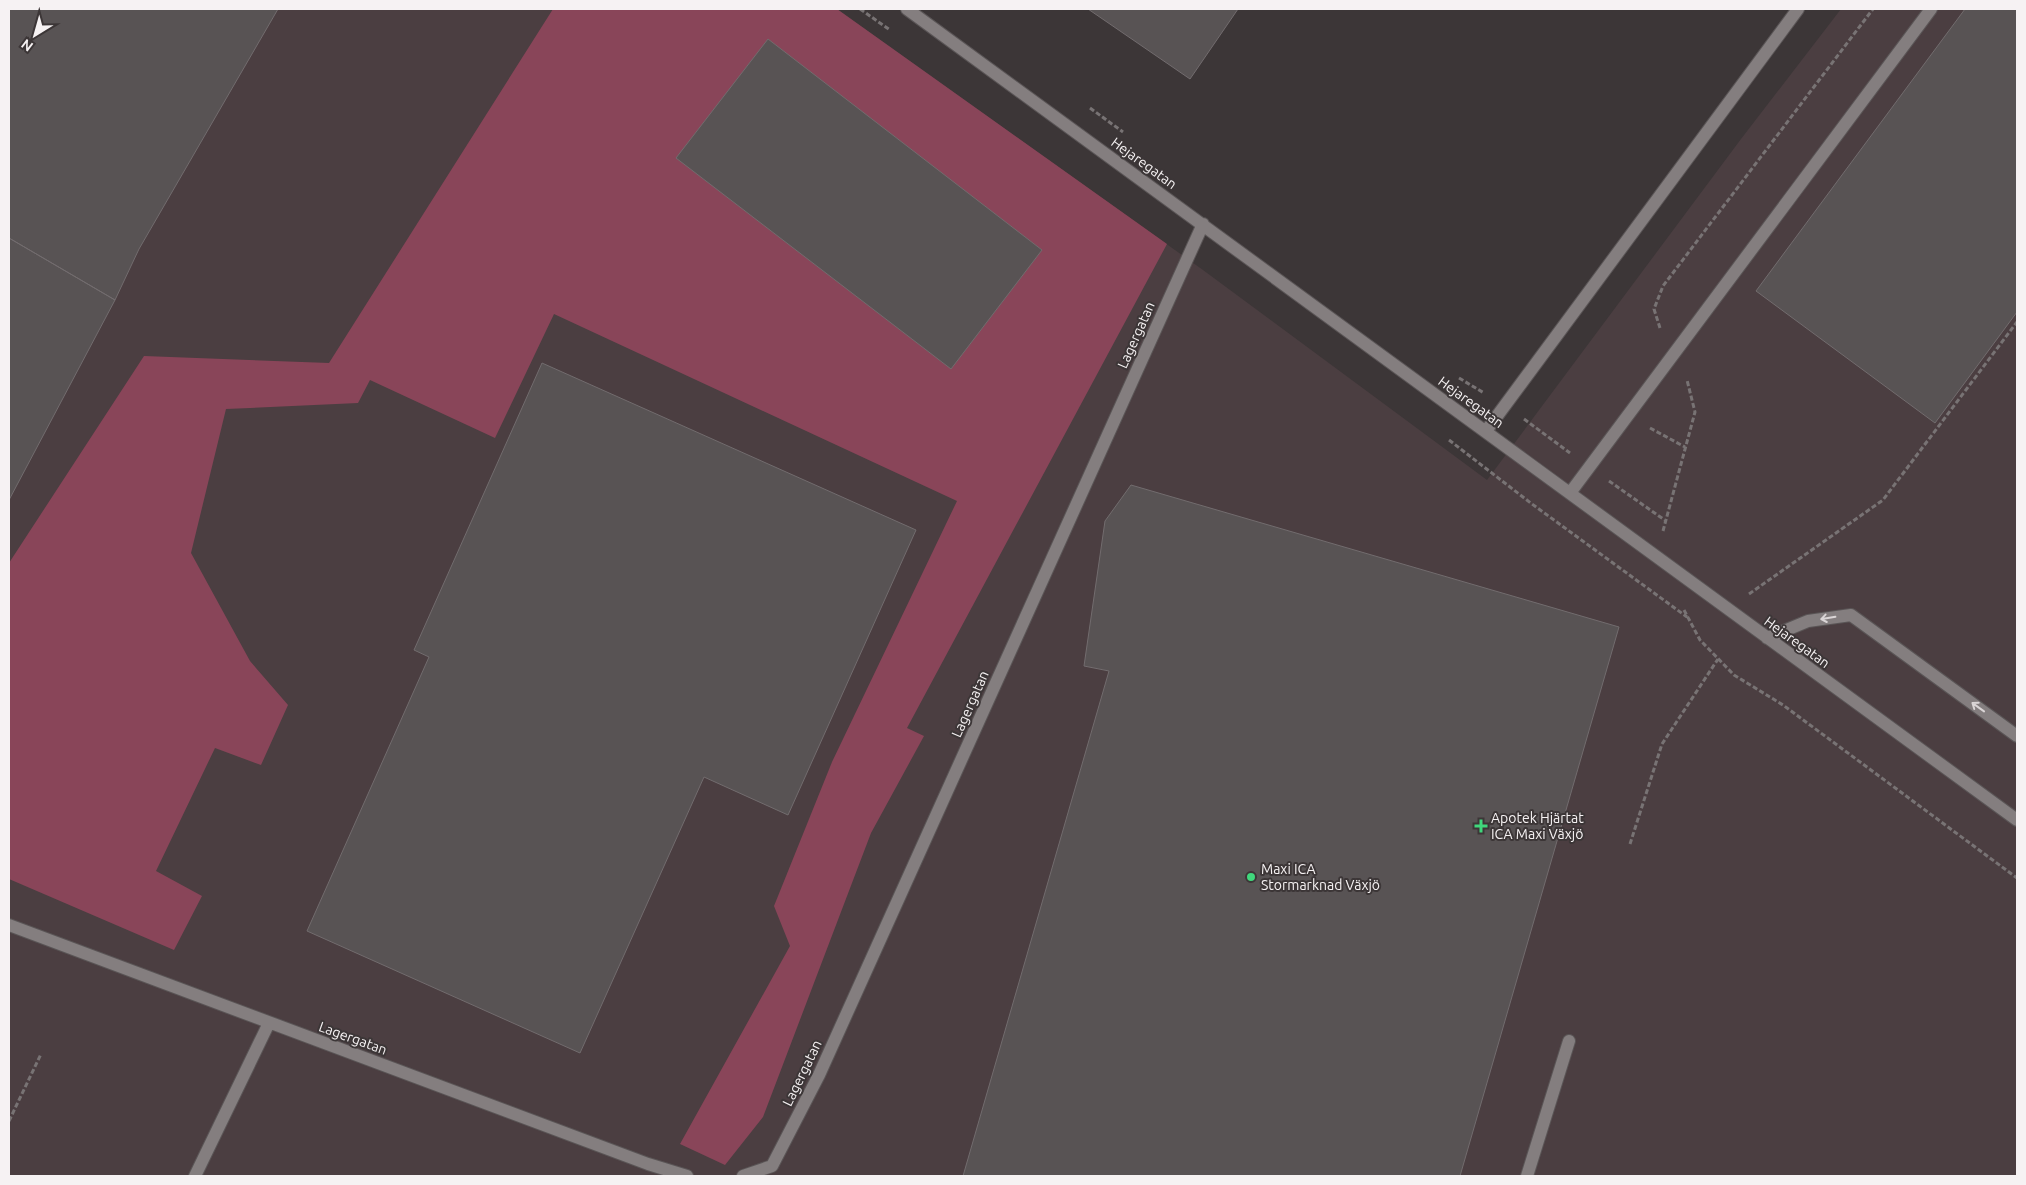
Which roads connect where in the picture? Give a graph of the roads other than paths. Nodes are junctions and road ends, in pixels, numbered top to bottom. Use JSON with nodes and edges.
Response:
{"nodes":[{"id":1,"x":907,"y":9,"type":"edge"},
{"id":2,"x":1798,"y":9,"type":"edge"},
{"id":3,"x":1931,"y":9,"type":"edge"},
{"id":4,"x":1203,"y":224,"type":"junction"},
{"id":5,"x":1486,"y":431,"type":"junction"},
{"id":6,"x":1570,"y":493,"type":"junction"},
{"id":7,"x":1766,"y":638,"type":"junction"},
{"id":8,"x":2017,"y":736,"type":"edge"},
{"id":9,"x":2017,"y":820,"type":"edge"},
{"id":10,"x":9,"y":925,"type":"edge"},
{"id":11,"x":269,"y":1023,"type":"junction"},
{"id":12,"x":1569,"y":1041,"type":"dead end"},
{"id":13,"x":196,"y":1176,"type":"edge"},
{"id":14,"x":687,"y":1176,"type":"edge"},
{"id":15,"x":743,"y":1176,"type":"edge"},
{"id":16,"x":1526,"y":1176,"type":"edge"}],
"edges":[{"from":1,"to":4,"type":"street","name":"Hejaregatan"},
{"from":2,"to":5,"type":"street"},
{"from":3,"to":6,"type":"street"},
{"from":4,"to":5,"type":"street","name":"Hejaregatan"},
{"from":4,"to":15,"type":"street","name":"Lagergatan"},
{"from":5,"to":6,"type":"street","name":"Hejaregatan"},
{"from":6,"to":7,"type":"street","name":"Hejaregatan"},
{"from":8,"to":7,"type":"street","one_way":true},
{"from":7,"to":9,"type":"street","name":"Hejaregatan"},
{"from":10,"to":11,"type":"street","name":"Lagergatan"},
{"from":11,"to":13,"type":"street"},
{"from":11,"to":14,"type":"street","name":"Lagergatan"},
{"from":12,"to":16,"type":"street"}]}
